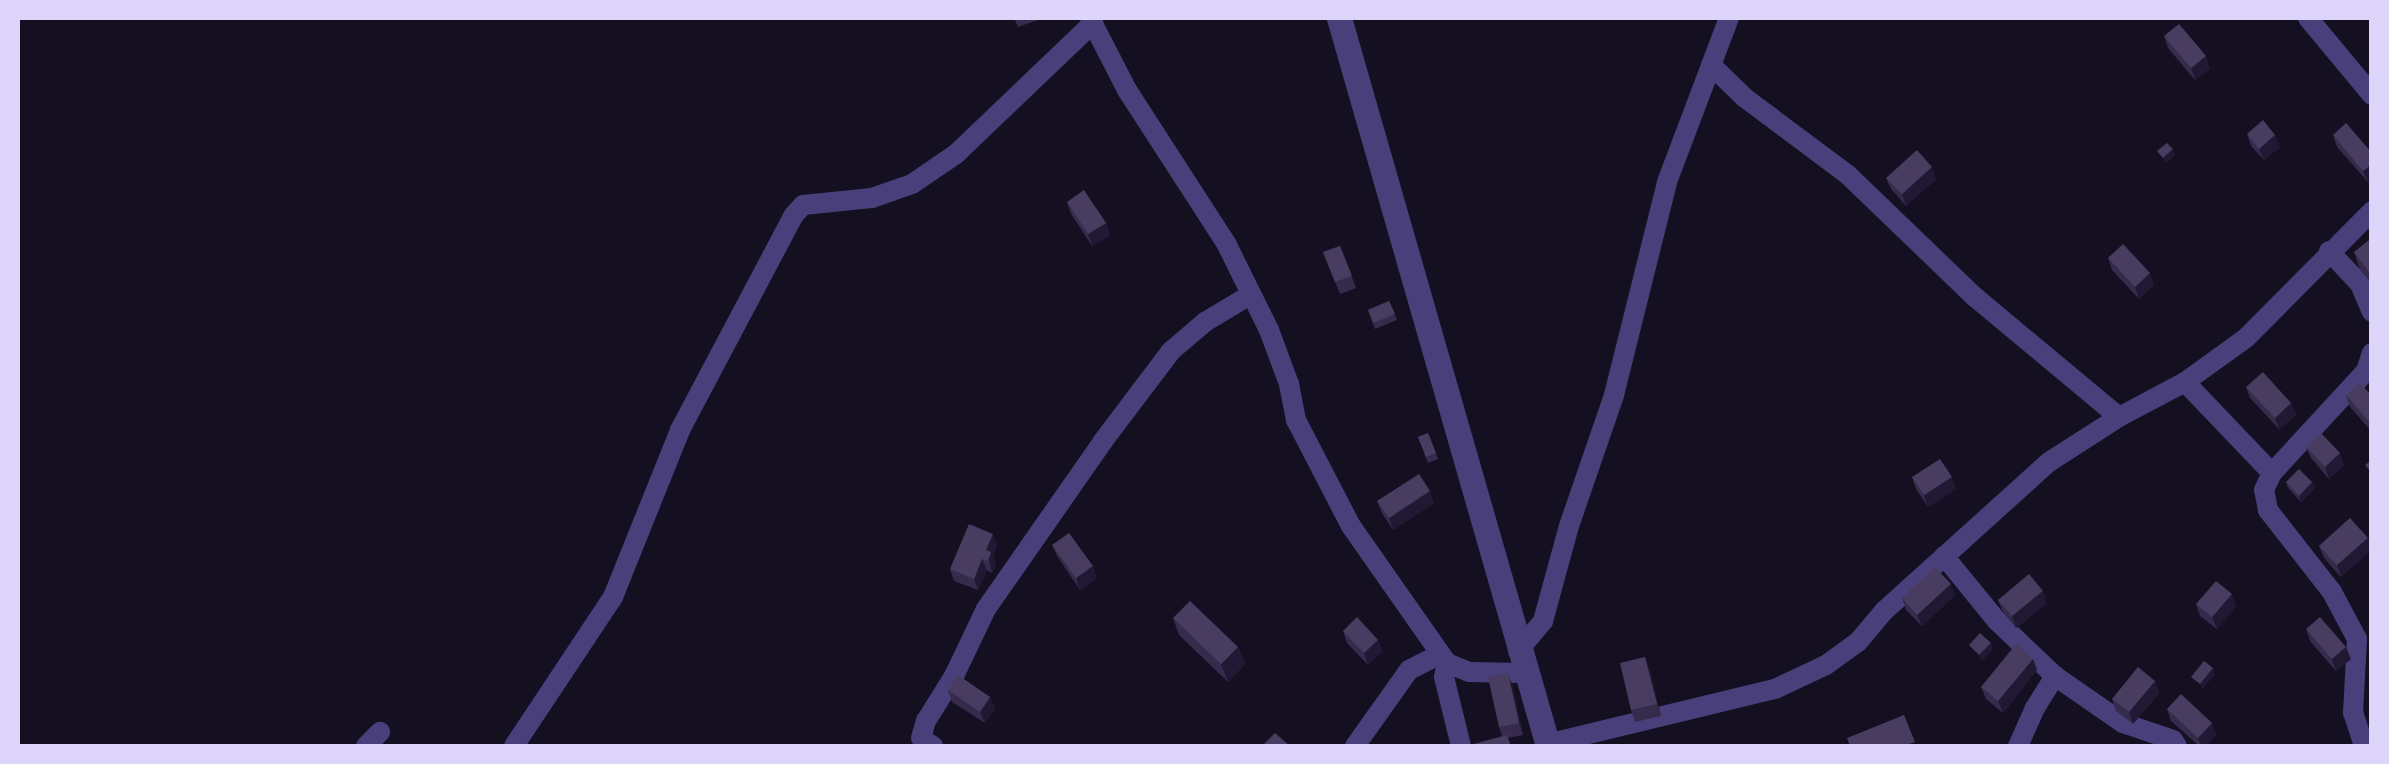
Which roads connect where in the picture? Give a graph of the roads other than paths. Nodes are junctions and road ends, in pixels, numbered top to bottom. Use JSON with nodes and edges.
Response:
{"nodes":[{"id":1,"x":1339,"y":18,"type":"edge"},
{"id":2,"x":1729,"y":18,"type":"edge"},
{"id":3,"x":2308,"y":18,"type":"edge"},
{"id":4,"x":1091,"y":20,"type":"edge"},
{"id":5,"x":1711,"y":65,"type":"junction"},
{"id":6,"x":2372,"y":95,"type":"edge"},
{"id":7,"x":2372,"y":211,"type":"edge"},
{"id":8,"x":2329,"y":251,"type":"junction"},
{"id":9,"x":1250,"y":295,"type":"junction"},
{"id":10,"x":2372,"y":312,"type":"edge"},
{"id":11,"x":2370,"y":368,"type":"edge"},
{"id":12,"x":2185,"y":382,"type":"junction"},
{"id":13,"x":2118,"y":416,"type":"junction"},
{"id":14,"x":2272,"y":472,"type":"junction"},
{"id":15,"x":1944,"y":556,"type":"junction"},
{"id":16,"x":2365,"y":658,"type":"edge"},
{"id":17,"x":1443,"y":659,"type":"junction"},
{"id":18,"x":1521,"y":662,"type":"junction"},
{"id":19,"x":2055,"y":676,"type":"junction"},
{"id":20,"x":923,"y":744,"type":"edge"},
{"id":21,"x":1548,"y":745,"type":"edge"},
{"id":22,"x":514,"y":746,"type":"edge"},
{"id":23,"x":1355,"y":746,"type":"edge"},
{"id":24,"x":1462,"y":746,"type":"edge"},
{"id":25,"x":2018,"y":746,"type":"edge"},
{"id":26,"x":2178,"y":746,"type":"edge"},
{"id":27,"x":2364,"y":746,"type":"edge"}],
"edges":[{"from":1,"to":18,"type":"street"},
{"from":2,"to":5,"type":"street"},
{"from":3,"to":6,"type":"street"},
{"from":4,"to":9,"type":"street"},
{"from":4,"to":22,"type":"street"},
{"from":5,"to":13,"type":"street"},
{"from":5,"to":18,"type":"street"},
{"from":7,"to":8,"type":"street"},
{"from":8,"to":10,"type":"street"},
{"from":8,"to":12,"type":"street"},
{"from":9,"to":17,"type":"street"},
{"from":9,"to":20,"type":"street"},
{"from":11,"to":14,"type":"street"},
{"from":12,"to":13,"type":"street"},
{"from":12,"to":14,"type":"street"},
{"from":13,"to":15,"type":"street"},
{"from":14,"to":16,"type":"street"},
{"from":15,"to":19,"type":"street"},
{"from":15,"to":21,"type":"street"},
{"from":16,"to":27,"type":"street"},
{"from":17,"to":18,"type":"street"},
{"from":17,"to":23,"type":"street"},
{"from":17,"to":24,"type":"street"},
{"from":18,"to":21,"type":"street"},
{"from":19,"to":25,"type":"street"},
{"from":19,"to":26,"type":"street"}]}
